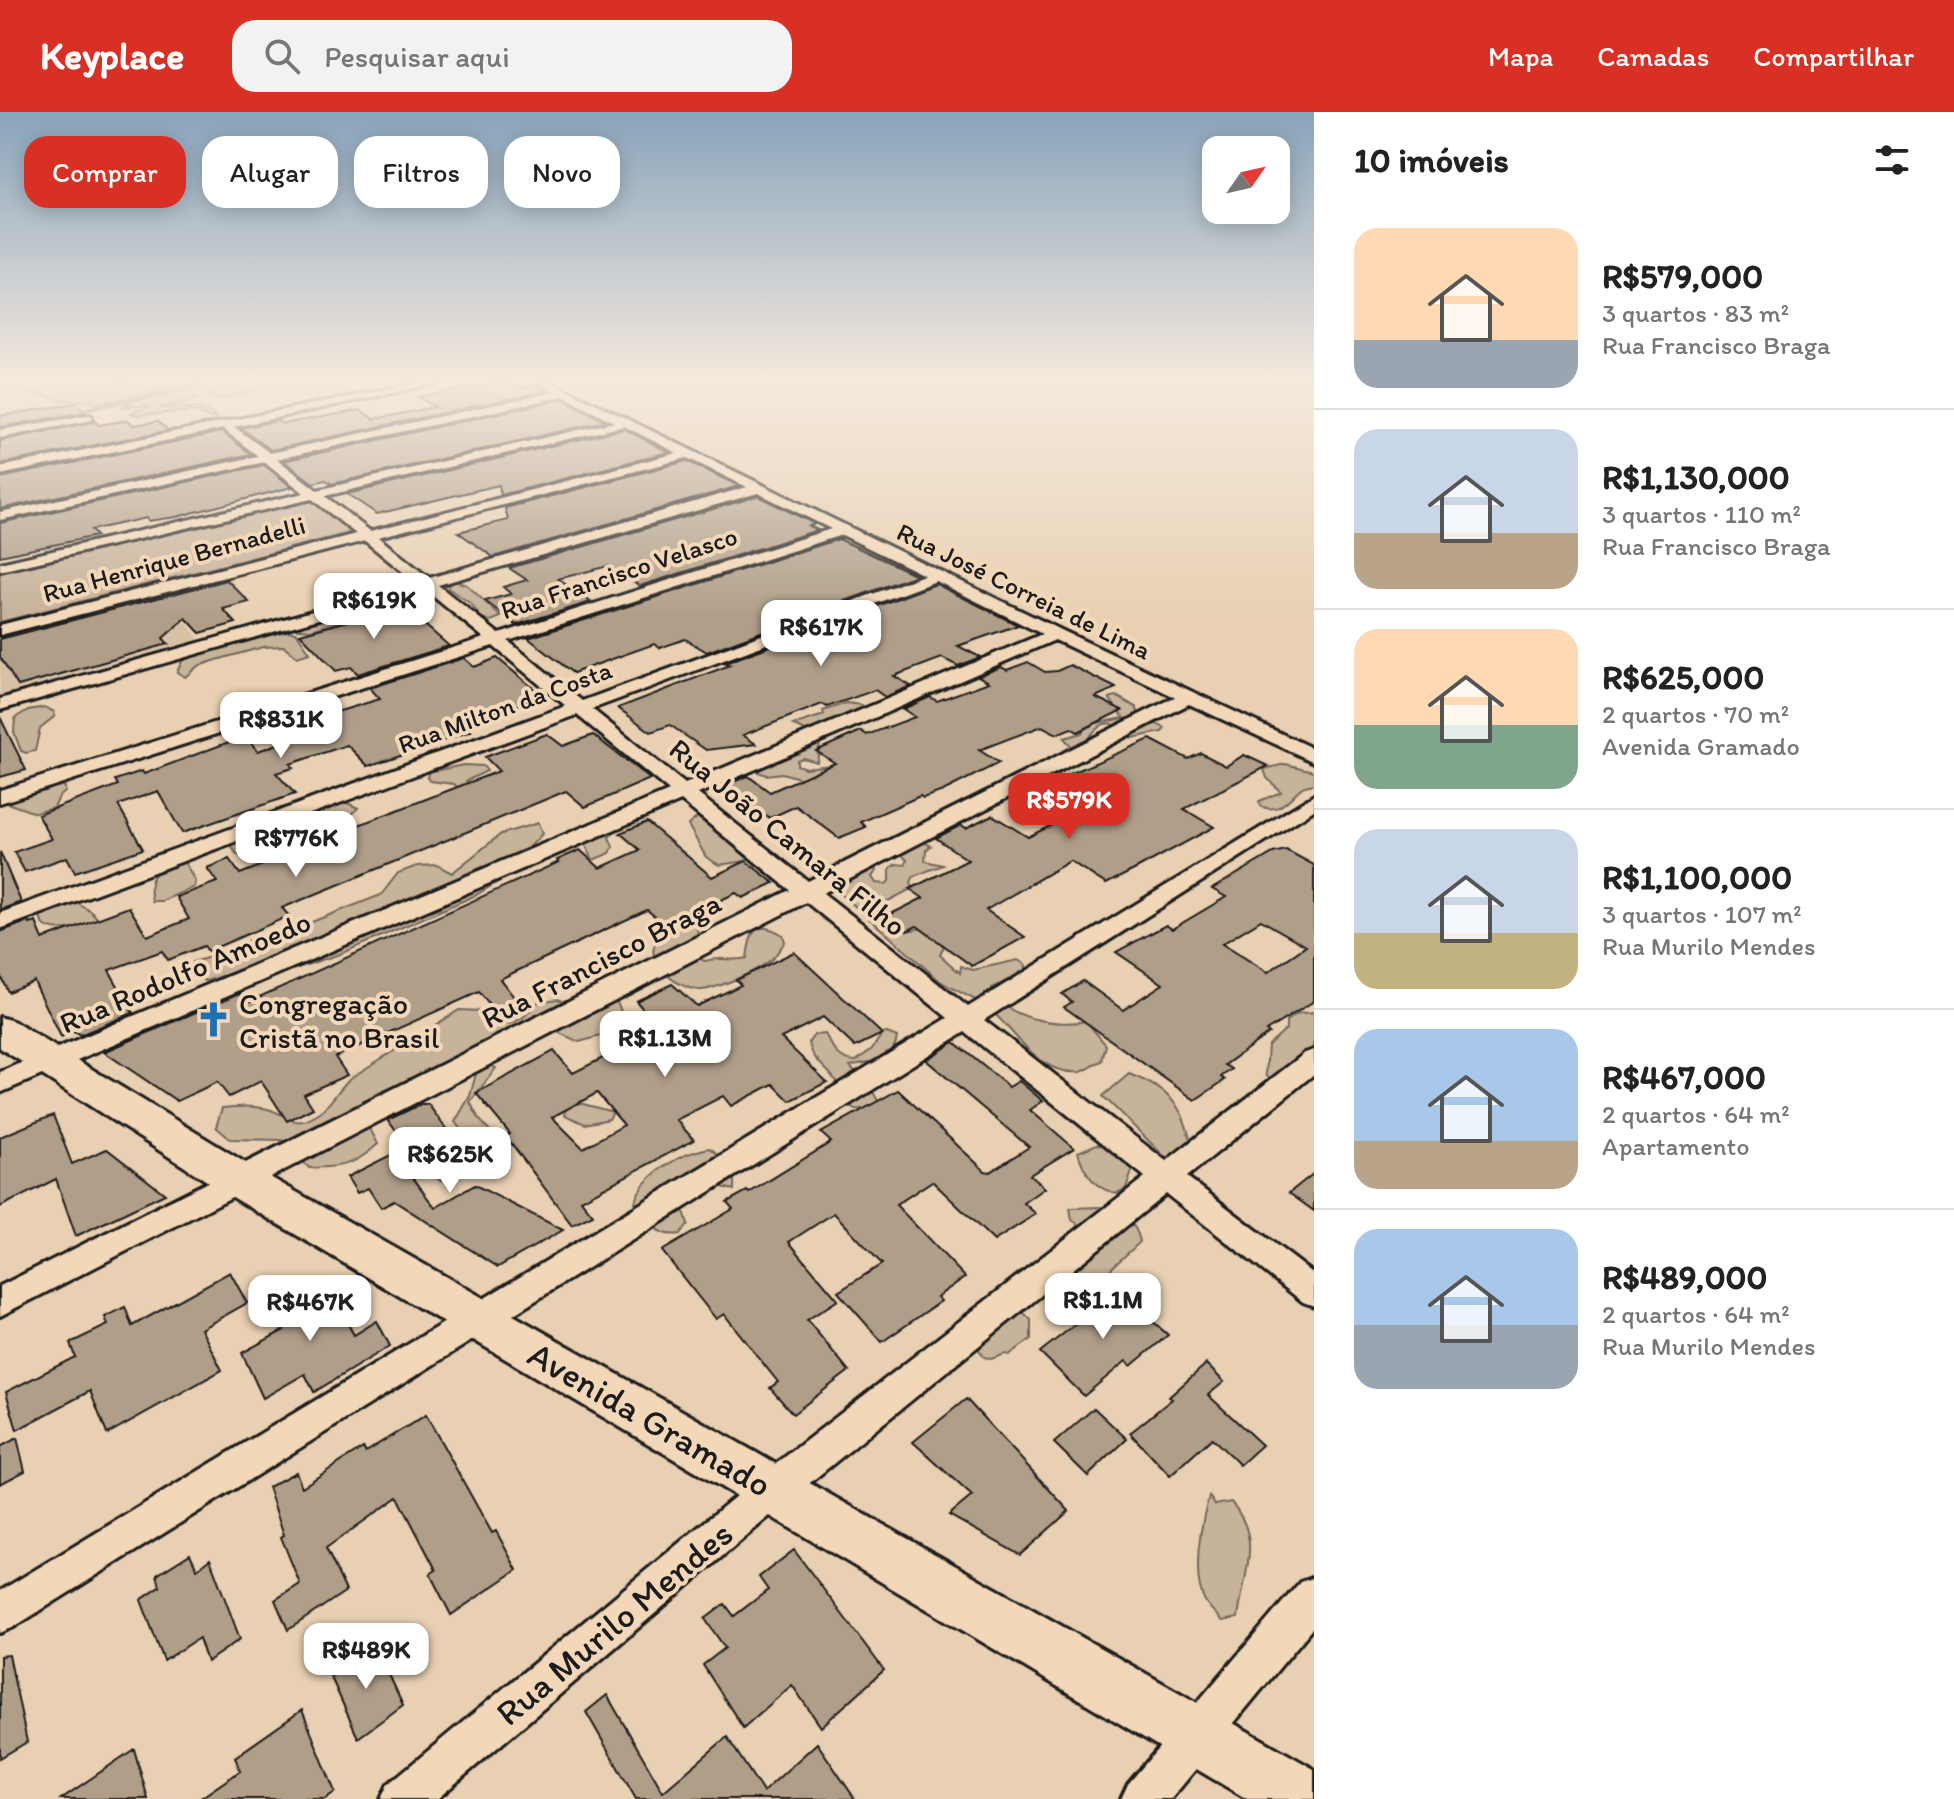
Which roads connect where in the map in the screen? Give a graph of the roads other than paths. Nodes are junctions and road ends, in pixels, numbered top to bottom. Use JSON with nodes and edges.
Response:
{"nodes":[{"id":1,"x":52,"y":461,"type":"edge"},
{"id":2,"x":250,"y":461,"type":"edge"},
{"id":3,"x":272,"y":461,"type":"edge"},
{"id":4,"x":454,"y":461,"type":"edge"},
{"id":5,"x":659,"y":461,"type":"edge"},
{"id":6,"x":699,"y":461,"type":"edge"},
{"id":7,"x":0,"y":471,"type":"edge"},
{"id":8,"x":756,"y":489,"type":"junction"},
{"id":9,"x":314,"y":492,"type":"junction"},
{"id":10,"x":0,"y":516,"type":"edge"},
{"id":11,"x":842,"y":530,"type":"junction"},
{"id":12,"x":367,"y":533,"type":"junction"},
{"id":13,"x":0,"y":567,"type":"edge"},
{"id":14,"x":937,"y":576,"type":"junction"},
{"id":15,"x":424,"y":581,"type":"junction"},
{"id":16,"x":0,"y":630,"type":"edge"},
{"id":17,"x":1055,"y":634,"type":"junction"},
{"id":18,"x":498,"y":638,"type":"junction"},
{"id":19,"x":1189,"y":697,"type":"junction"},
{"id":20,"x":0,"y":705,"type":"edge"},
{"id":21,"x":580,"y":707,"type":"junction"},
{"id":22,"x":1314,"y":756,"type":"edge"},
{"id":23,"x":684,"y":793,"type":"junction"},
{"id":24,"x":0,"y":797,"type":"edge"},
{"id":25,"x":1314,"y":801,"type":"edge"},
{"id":26,"x":809,"y":891,"type":"junction"},
{"id":27,"x":0,"y":921,"type":"edge"},
{"id":28,"x":967,"y":1019,"type":"junction"},
{"id":29,"x":0,"y":1030,"type":"edge"},
{"id":30,"x":1314,"y":1060,"type":"edge"},
{"id":31,"x":52,"y":1061,"type":"junction"},
{"id":32,"x":0,"y":1083,"type":"edge"},
{"id":33,"x":1163,"y":1176,"type":"junction"},
{"id":34,"x":239,"y":1180,"type":"junction"},
{"id":35,"x":1314,"y":1292,"type":"edge"},
{"id":36,"x":0,"y":1302,"type":"edge"},
{"id":37,"x":477,"y":1318,"type":"junction"},
{"id":38,"x":772,"y":1490,"type":"junction"},
{"id":39,"x":1314,"y":1596,"type":"edge"},
{"id":40,"x":0,"y":1613,"type":"edge"},
{"id":41,"x":1197,"y":1735,"type":"junction"},
{"id":42,"x":403,"y":1799,"type":"edge"},
{"id":43,"x":1143,"y":1799,"type":"edge"},
{"id":44,"x":1306,"y":1799,"type":"edge"}],
"edges":[{"from":1,"to":7,"type":"street"},
{"from":2,"to":10,"type":"street"},
{"from":3,"to":9,"type":"street","name":"Rua João Camara Filho"},
{"from":4,"to":9,"type":"street"},
{"from":5,"to":12,"type":"street","name":"Rua Henrique Bernadelli"},
{"from":6,"to":8,"type":"street","name":"Rua José Correia de Lima"},
{"from":8,"to":11,"type":"street","name":"Rua José Correia de Lima"},
{"from":8,"to":15,"type":"street"},
{"from":9,"to":12,"type":"street","name":"Rua João Camara Filho"},
{"from":9,"to":13,"type":"street"},
{"from":11,"to":14,"type":"street","name":"Rua José Correia de Lima"},
{"from":11,"to":18,"type":"street","name":"Rua Francisco Velasco"},
{"from":12,"to":15,"type":"street","name":"Rua João Camara Filho"},
{"from":12,"to":16,"type":"street","name":"Rua Henrique Bernadelli"},
{"from":14,"to":17,"type":"street","name":"Rua José Correia de Lima"},
{"from":14,"to":21,"type":"street","name":"Rua Milton da Costa"},
{"from":15,"to":18,"type":"street","name":"Rua João Camara Filho"},
{"from":15,"to":20,"type":"street"},
{"from":17,"to":19,"type":"street","name":"Rua José Correia de Lima"},
{"from":17,"to":23,"type":"street","name":"Rua Rodolfo Amoedo"},
{"from":18,"to":21,"type":"street","name":"Rua João Camara Filho"},
{"from":18,"to":24,"type":"street","name":"Rua Francisco Velasco"},
{"from":19,"to":22,"type":"street","name":"Rua José Correia de Lima"},
{"from":19,"to":26,"type":"street","name":"Rua Francisco Braga"},
{"from":21,"to":23,"type":"street","name":"Rua João Camara Filho"},
{"from":21,"to":27,"type":"street","name":"Rua Milton da Costa"},
{"from":23,"to":26,"type":"street","name":"Rua João Camara Filho"},
{"from":23,"to":31,"type":"street","name":"Rua Rodolfo Amoedo"},
{"from":25,"to":28,"type":"street"},
{"from":26,"to":28,"type":"street","name":"Rua João Camara Filho"},
{"from":26,"to":34,"type":"street","name":"Rua Francisco Braga"},
{"from":28,"to":33,"type":"street","name":"Rua João Camara Filho"},
{"from":28,"to":37,"type":"street"},
{"from":29,"to":31,"type":"street","name":"Avenida Gramado"},
{"from":30,"to":33,"type":"street","name":"Rua Murilo Mendes"},
{"from":31,"to":32,"type":"street","name":"Rua Rodolfo Amoedo"},
{"from":31,"to":34,"type":"street","name":"Avenida Gramado"},
{"from":33,"to":35,"type":"street","name":"Rua João Camara Filho"},
{"from":33,"to":38,"type":"street","name":"Rua Murilo Mendes"},
{"from":34,"to":36,"type":"street","name":"Rua Francisco Braga"},
{"from":34,"to":37,"type":"street","name":"Avenida Gramado"},
{"from":37,"to":38,"type":"street","name":"Avenida Gramado"},
{"from":37,"to":40,"type":"street"},
{"from":38,"to":41,"type":"street","name":"Avenida Gramado"},
{"from":38,"to":42,"type":"street","name":"Rua Murilo Mendes"},
{"from":39,"to":41,"type":"street"},
{"from":41,"to":43,"type":"street"},
{"from":41,"to":44,"type":"street","name":"Avenida Gramado"}]}
